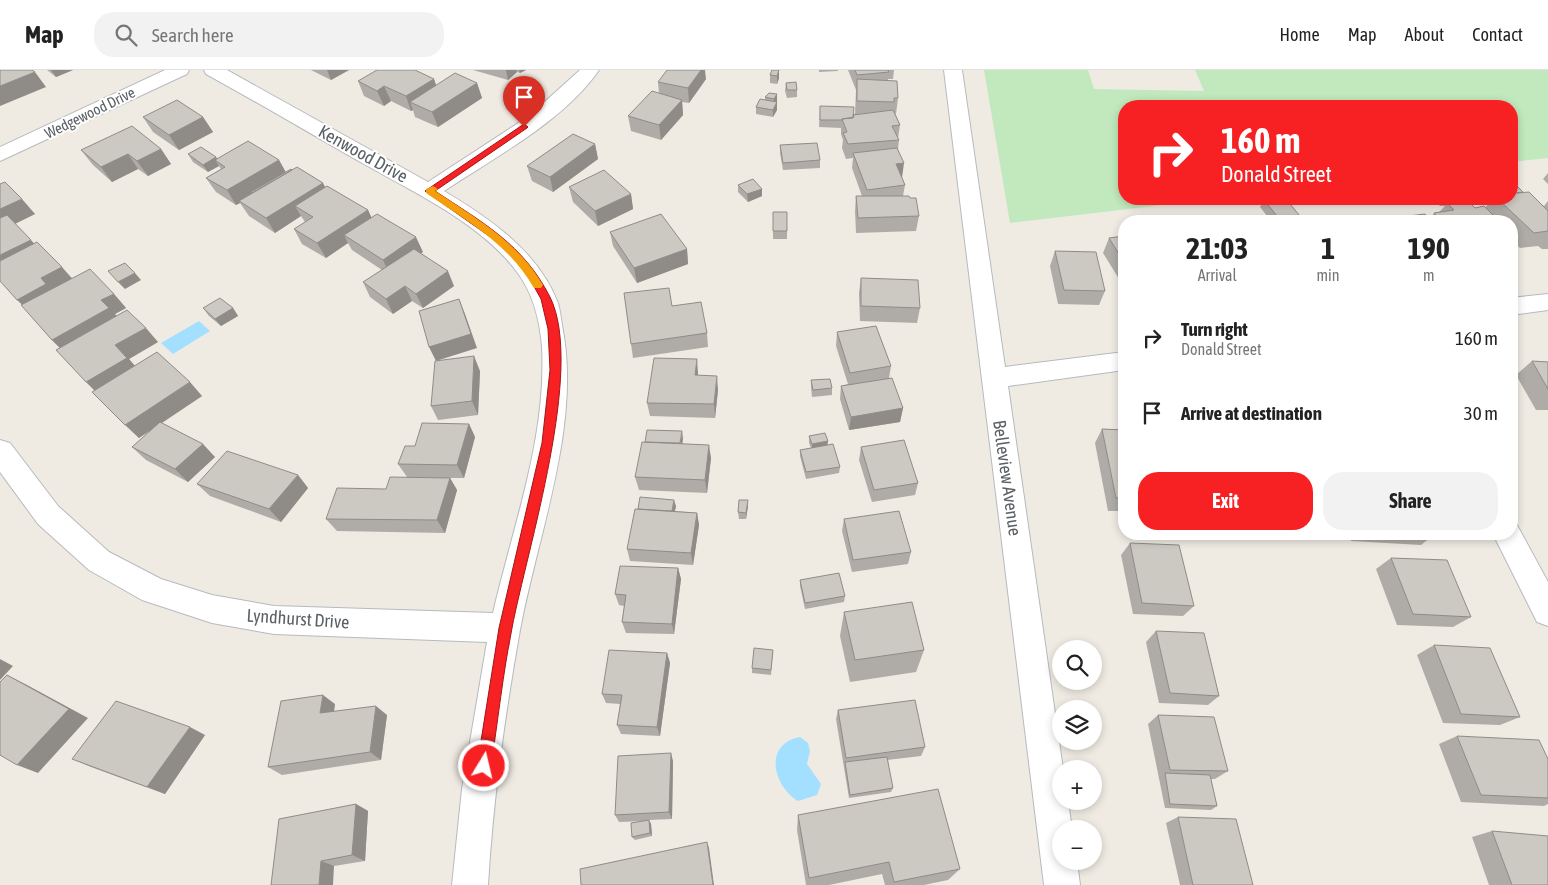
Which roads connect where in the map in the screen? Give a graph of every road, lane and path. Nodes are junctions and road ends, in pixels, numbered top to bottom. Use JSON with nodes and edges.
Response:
{"nodes":[{"id":1,"x":180,"y":70,"type":"edge"},
{"id":2,"x":213,"y":70,"type":"edge"},
{"id":3,"x":590,"y":70,"type":"edge"},
{"id":4,"x":953,"y":70,"type":"edge"},
{"id":5,"x":0,"y":155,"type":"edge"},
{"id":6,"x":429,"y":191,"type":"junction"},
{"id":7,"x":1548,"y":302,"type":"edge"},
{"id":8,"x":1518,"y":306,"type":"edge"},
{"id":9,"x":1118,"y":362,"type":"edge"},
{"id":10,"x":994,"y":378,"type":"junction"},
{"id":11,"x":0,"y":451,"type":"edge"},
{"id":12,"x":1510,"y":540,"type":"edge"},
{"id":13,"x":1548,"y":612,"type":"edge"},
{"id":14,"x":505,"y":628,"type":"junction"},
{"id":15,"x":470,"y":885,"type":"edge"},
{"id":16,"x":1062,"y":885,"type":"edge"}],
"edges":[{"from":1,"to":5,"type":"street","name":"Wedgewood Drive"},
{"from":2,"to":6,"type":"street","name":"Kenwood Drive"},
{"from":3,"to":6,"type":"street"},
{"from":4,"to":10,"type":"street","name":"Belleview Avenue"},
{"from":6,"to":14,"type":"street","name":"Kenwood Drive"},
{"from":7,"to":8,"type":"street"},
{"from":9,"to":10,"type":"street"},
{"from":10,"to":16,"type":"street","name":"Belleview Avenue"},
{"from":11,"to":14,"type":"street","name":"Lyndhurst Drive"},
{"from":12,"to":13,"type":"street"},
{"from":14,"to":15,"type":"street","name":"Kenwood Drive"}]}
